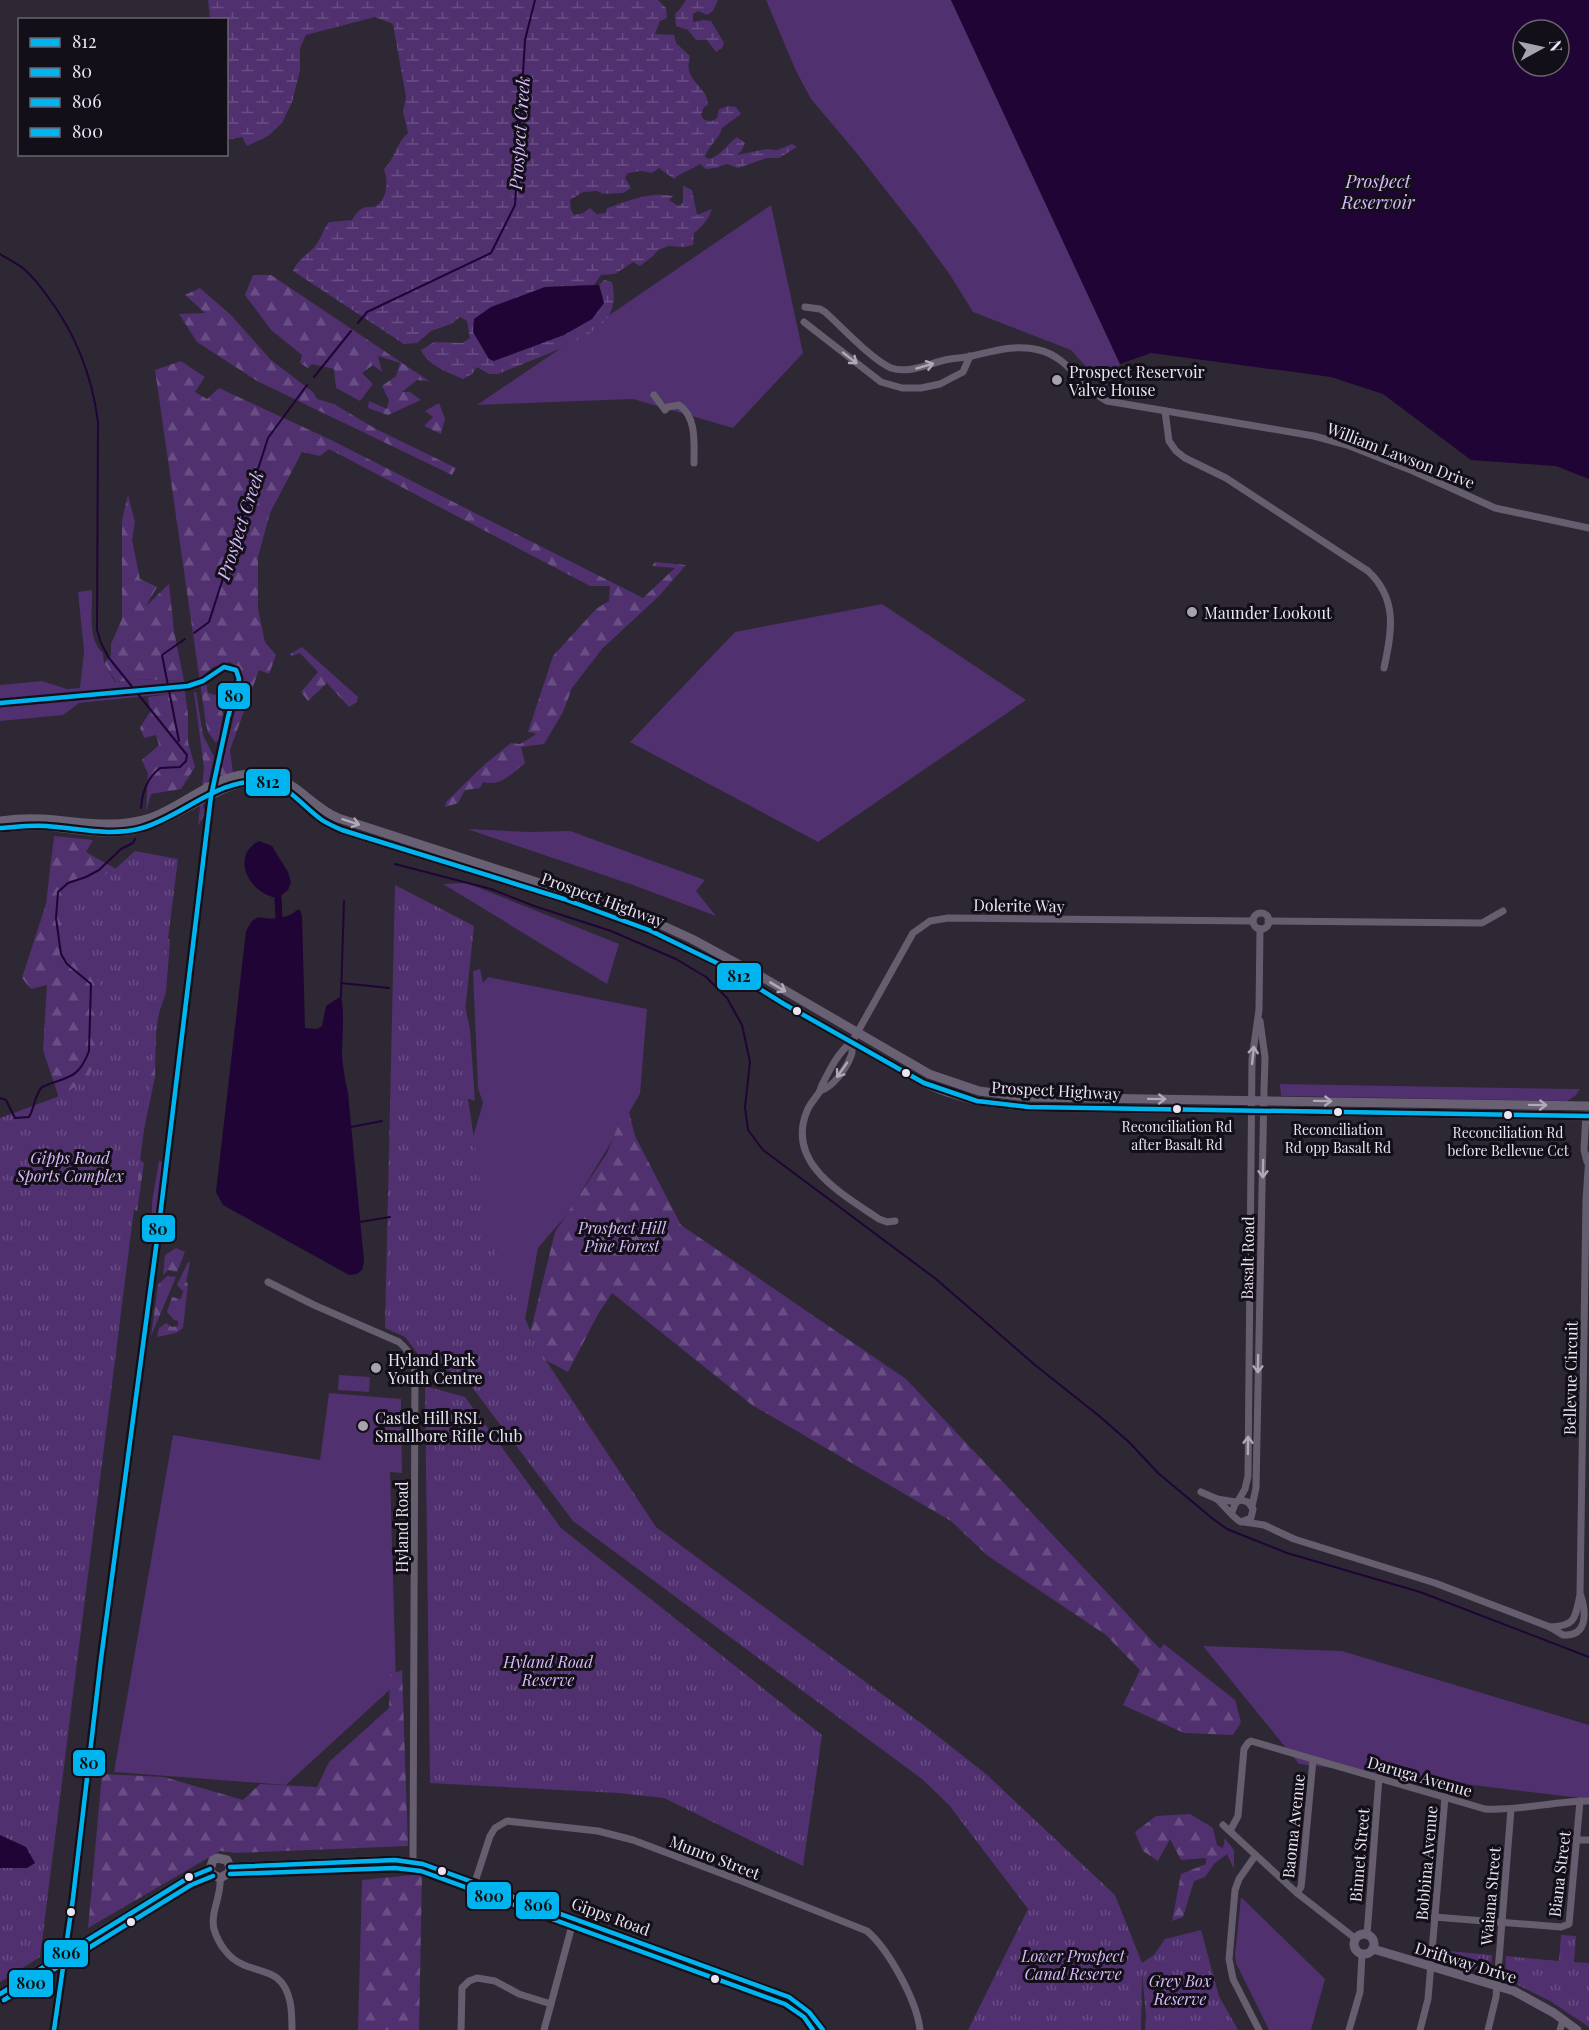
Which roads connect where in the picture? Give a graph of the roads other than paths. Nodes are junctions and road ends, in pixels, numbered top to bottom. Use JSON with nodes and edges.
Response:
{"nodes":[{"id":1,"x":805,"y":307,"type":"dead end"},
{"id":2,"x":804,"y":322,"type":"dead end"},
{"id":3,"x":970,"y":356,"type":"junction"},
{"id":4,"x":654,"y":395,"type":"dead end"},
{"id":5,"x":1166,"y":411,"type":"junction"},
{"id":6,"x":694,"y":463,"type":"dead end"},
{"id":7,"x":1589,"y":528,"type":"edge"},
{"id":8,"x":1384,"y":668,"type":"dead end"},
{"id":9,"x":0,"y":821,"type":"edge"},
{"id":10,"x":0,"y":828,"type":"edge"},
{"id":11,"x":102,"y":829,"type":"junction"},
{"id":12,"x":1503,"y":911,"type":"dead end"},
{"id":13,"x":1253,"y":921,"type":"junction"},
{"id":14,"x":1269,"y":921,"type":"junction"},
{"id":15,"x":1260,"y":929,"type":"junction"},
{"id":16,"x":1259,"y":1010,"type":"junction"},
{"id":17,"x":854,"y":1037,"type":"junction"},
{"id":18,"x":1252,"y":1106,"type":"junction"},
{"id":19,"x":1264,"y":1106,"type":"junction"},
{"id":20,"x":1589,"y":1106,"type":"edge"},
{"id":21,"x":1587,"y":1116,"type":"edge"},
{"id":22,"x":1588,"y":1159,"type":"edge"},
{"id":23,"x":895,"y":1221,"type":"dead end"},
{"id":24,"x":1251,"y":1252,"type":"junction"},
{"id":25,"x":1260,"y":1253,"type":"junction"},
{"id":26,"x":268,"y":1282,"type":"dead end"},
{"id":27,"x":1587,"y":1321,"type":"edge"},
{"id":28,"x":1201,"y":1492,"type":"dead end"},
{"id":29,"x":1217,"y":1499,"type":"junction"},
{"id":30,"x":1237,"y":1502,"type":"junction"},
{"id":31,"x":1252,"y":1507,"type":"junction"},
{"id":32,"x":1232,"y":1512,"type":"junction"},
{"id":33,"x":1244,"y":1522,"type":"junction"},
{"id":34,"x":1264,"y":1525,"type":"junction"},
{"id":35,"x":1581,"y":1595,"type":"junction"},
{"id":36,"x":1550,"y":1627,"type":"junction"},
{"id":37,"x":1313,"y":1760,"type":"junction"},
{"id":38,"x":1379,"y":1778,"type":"junction"},
{"id":39,"x":1445,"y":1797,"type":"junction"},
{"id":40,"x":1580,"y":1801,"type":"junction"},
{"id":41,"x":1589,"y":1801,"type":"edge"},
{"id":42,"x":1511,"y":1809,"type":"junction"},
{"id":43,"x":1223,"y":1825,"type":"dead end"},
{"id":44,"x":1230,"y":1831,"type":"junction"},
{"id":45,"x":1577,"y":1840,"type":"junction"},
{"id":46,"x":1589,"y":1840,"type":"edge"},
{"id":47,"x":1255,"y":1856,"type":"junction"},
{"id":48,"x":413,"y":1862,"type":"junction"},
{"id":49,"x":230,"y":1867,"type":"junction"},
{"id":50,"x":210,"y":1869,"type":"junction"},
{"id":51,"x":220,"y":1878,"type":"junction"},
{"id":52,"x":475,"y":1882,"type":"junction"},
{"id":53,"x":1297,"y":1893,"type":"junction"},
{"id":54,"x":1434,"y":1917,"type":"junction"},
{"id":55,"x":574,"y":1918,"type":"junction"},
{"id":56,"x":1502,"y":1922,"type":"junction"},
{"id":57,"x":1367,"y":1935,"type":"junction"},
{"id":58,"x":1356,"y":1939,"type":"junction"},
{"id":59,"x":1373,"y":1949,"type":"junction"},
{"id":60,"x":1362,"y":1954,"type":"junction"},
{"id":61,"x":1431,"y":1966,"type":"junction"},
{"id":62,"x":1497,"y":1985,"type":"junction"},
{"id":63,"x":0,"y":1994,"type":"edge"},
{"id":64,"x":551,"y":2004,"type":"junction"},
{"id":65,"x":1561,"y":2025,"type":"edge"},
{"id":66,"x":292,"y":2030,"type":"edge"},
{"id":67,"x":460,"y":2030,"type":"edge"},
{"id":68,"x":544,"y":2030,"type":"edge"},
{"id":69,"x":823,"y":2030,"type":"edge"},
{"id":70,"x":920,"y":2030,"type":"edge"},
{"id":71,"x":1259,"y":2030,"type":"edge"},
{"id":72,"x":1349,"y":2030,"type":"edge"},
{"id":73,"x":1420,"y":2030,"type":"edge"},
{"id":74,"x":1488,"y":2030,"type":"edge"},
{"id":75,"x":1576,"y":2030,"type":"edge"}],
"edges":[{"from":1,"to":3,"type":"street","name":"William Lawson Drive","one_way":true},
{"from":2,"to":3,"type":"street","one_way":true},
{"from":3,"to":5,"type":"street","name":"William Lawson Drive"},
{"from":4,"to":6,"type":"street"},
{"from":5,"to":7,"type":"street","name":"William Lawson Drive"},
{"from":5,"to":8,"type":"street"},
{"from":9,"to":11,"type":"main road"},
{"from":10,"to":11,"type":"main road"},
{"from":11,"to":17,"type":"main road","name":"Prospect Highway"},
{"from":12,"to":14,"type":"street"},
{"from":13,"to":14,"type":"street"},
{"from":13,"to":15,"type":"street"},
{"from":13,"to":17,"type":"street","name":"Dolerite Way"},
{"from":14,"to":15,"type":"street"},
{"from":15,"to":16,"type":"street","name":"Basalt Road"},
{"from":18,"to":16,"type":"street","name":"Basalt Road","one_way":true},
{"from":16,"to":19,"type":"street","name":"Basalt Road"},
{"from":17,"to":18,"type":"main road","name":"Prospect Highway"},
{"from":17,"to":23,"type":"street","name":"Dolerite Way"},
{"from":18,"to":19,"type":"main road","name":"Prospect Highway"},
{"from":18,"to":24,"type":"street","name":"Basalt Road"},
{"from":19,"to":20,"type":"main road","name":"Prospect Highway","one_way":true},
{"from":19,"to":21,"type":"main road","name":"Prospect Highway"},
{"from":19,"to":25,"type":"street","name":"Basalt Road","one_way":true},
{"from":20,"to":21,"type":"street","name":"Bellevue Circuit"},
{"from":21,"to":22,"type":"street","name":"Bellevue Circuit"},
{"from":22,"to":27,"type":"street","name":"Bellevue Circuit"},
{"from":24,"to":25,"type":"street"},
{"from":30,"to":24,"type":"street","name":"Basalt Road","one_way":true},
{"from":25,"to":31,"type":"street","name":"Basalt Road","one_way":true},
{"from":26,"to":48,"type":"street","name":"Hyland Road"},
{"from":27,"to":35,"type":"street","name":"Bellevue Circuit"},
{"from":28,"to":29,"type":"street"},
{"from":29,"to":30,"type":"street"},
{"from":29,"to":32,"type":"street"},
{"from":30,"to":31,"type":"street"},
{"from":30,"to":32,"type":"street"},
{"from":31,"to":33,"type":"street"},
{"from":31,"to":34,"type":"street"},
{"from":32,"to":33,"type":"street"},
{"from":33,"to":34,"type":"street","name":"Bellevue Circuit"},
{"from":34,"to":36,"type":"street","name":"Bellevue Circuit"},
{"from":35,"to":36,"type":"street","name":"Bellevue Circuit"},
{"from":35,"to":36,"type":"street","name":"Bellevue Circuit"},
{"from":37,"to":38,"type":"street","name":"Daruga Avenue"},
{"from":37,"to":44,"type":"street","name":"Daruga Avenue"},
{"from":37,"to":53,"type":"street","name":"Baoma Avenue"},
{"from":38,"to":39,"type":"street","name":"Daruga Avenue"},
{"from":38,"to":57,"type":"street","name":"Binnet Street"},
{"from":39,"to":42,"type":"street","name":"Daruga Avenue"},
{"from":39,"to":54,"type":"street","name":"Bobbina Avenue"},
{"from":40,"to":41,"type":"street","name":"Daruga Avenue"},
{"from":40,"to":42,"type":"street","name":"Daruga Avenue"},
{"from":40,"to":45,"type":"street","name":"Biana Street"},
{"from":42,"to":56,"type":"street","name":"Waiana Street"},
{"from":43,"to":44,"type":"street"},
{"from":44,"to":47,"type":"street"},
{"from":45,"to":46,"type":"street"},
{"from":45,"to":56,"type":"street","name":"Biana Street"},
{"from":47,"to":53,"type":"street"},
{"from":47,"to":71,"type":"street"},
{"from":48,"to":49,"type":"main road","name":"Gipps Road"},
{"from":48,"to":52,"type":"main road","name":"Gipps Road"},
{"from":49,"to":50,"type":"main road"},
{"from":49,"to":51,"type":"main road"},
{"from":50,"to":51,"type":"main road"},
{"from":50,"to":63,"type":"main road"},
{"from":51,"to":66,"type":"street"},
{"from":52,"to":55,"type":"main road","name":"Gipps Road"},
{"from":52,"to":70,"type":"street","name":"Munro Street"},
{"from":53,"to":58,"type":"street"},
{"from":54,"to":56,"type":"street","name":"Biana Street"},
{"from":54,"to":61,"type":"street","name":"Bobbina Avenue"},
{"from":55,"to":64,"type":"street"},
{"from":55,"to":69,"type":"main road","name":"Gipps Road"},
{"from":56,"to":62,"type":"street","name":"Waiana Street"},
{"from":57,"to":58,"type":"main road"},
{"from":57,"to":59,"type":"main road"},
{"from":58,"to":60,"type":"main road"},
{"from":59,"to":60,"type":"main road"},
{"from":59,"to":61,"type":"main road","name":"Driftway Drive"},
{"from":60,"to":72,"type":"street"},
{"from":61,"to":62,"type":"main road","name":"Driftway Drive"},
{"from":61,"to":73,"type":"street","name":"Bobbina Avenue"},
{"from":62,"to":65,"type":"main road","name":"Driftway Drive"},
{"from":62,"to":74,"type":"street","name":"Waiana Street"},
{"from":64,"to":67,"type":"street"},
{"from":64,"to":68,"type":"street"},
{"from":65,"to":75,"type":"main road","name":"Driftway Drive"}]}
